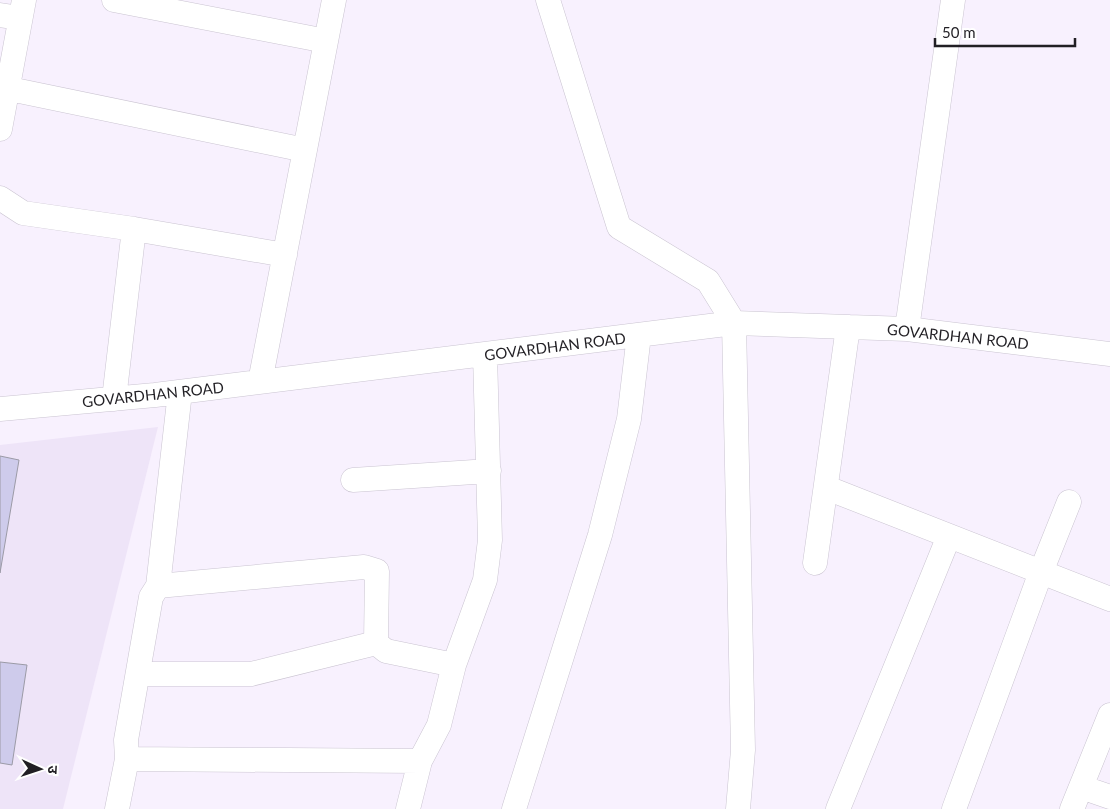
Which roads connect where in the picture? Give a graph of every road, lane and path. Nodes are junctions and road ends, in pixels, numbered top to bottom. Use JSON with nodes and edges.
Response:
{"nodes":[{"id":1,"x":114,"y":0,"type":"edge"},
{"id":2,"x":334,"y":0,"type":"edge"},
{"id":3,"x":548,"y":0,"type":"edge"},
{"id":4,"x":953,"y":0,"type":"edge"},
{"id":5,"x":15,"y":11,"type":"edge"},
{"id":6,"x":326,"y":41,"type":"junction"},
{"id":7,"x":4,"y":88,"type":"edge"},
{"id":8,"x":0,"y":128,"type":"edge"},
{"id":9,"x":305,"y":150,"type":"junction"},
{"id":10,"x":0,"y":198,"type":"edge"},
{"id":11,"x":134,"y":229,"type":"junction"},
{"id":12,"x":285,"y":255,"type":"junction"},
{"id":13,"x":734,"y":323,"type":"junction"},
{"id":14,"x":848,"y":327,"type":"junction"},
{"id":15,"x":907,"y":329,"type":"junction"},
{"id":16,"x":638,"y":335,"type":"junction"},
{"id":17,"x":485,"y":354,"type":"junction"},
{"id":18,"x":1110,"y":354,"type":"edge"},
{"id":19,"x":260,"y":382,"type":"junction"},
{"id":20,"x":180,"y":392,"type":"junction"},
{"id":21,"x":114,"y":399,"type":"junction"},
{"id":22,"x":0,"y":410,"type":"edge"},
{"id":23,"x":489,"y":471,"type":"junction"},
{"id":24,"x":354,"y":480,"type":"dead end"},
{"id":25,"x":827,"y":488,"type":"junction"},
{"id":26,"x":1069,"y":502,"type":"dead end"},
{"id":27,"x":949,"y":536,"type":"junction"},
{"id":28,"x":815,"y":563,"type":"dead end"},
{"id":29,"x":1041,"y":572,"type":"junction"},
{"id":30,"x":158,"y":586,"type":"junction"},
{"id":31,"x":1110,"y":599,"type":"edge"},
{"id":32,"x":376,"y":643,"type":"junction"},
{"id":33,"x":454,"y":665,"type":"junction"},
{"id":34,"x":138,"y":674,"type":"junction"},
{"id":35,"x":1110,"y":715,"type":"edge"},
{"id":36,"x":127,"y":759,"type":"junction"},
{"id":37,"x":420,"y":761,"type":"junction"},
{"id":38,"x":1081,"y":787,"type":"junction"},
{"id":39,"x":1110,"y":797,"type":"edge"},
{"id":40,"x":117,"y":809,"type":"edge"},
{"id":41,"x":408,"y":809,"type":"edge"},
{"id":42,"x":514,"y":809,"type":"edge"},
{"id":43,"x":738,"y":809,"type":"edge"},
{"id":44,"x":838,"y":809,"type":"edge"},
{"id":45,"x":954,"y":809,"type":"edge"},
{"id":46,"x":1072,"y":809,"type":"edge"}],
"edges":[{"from":1,"to":6,"type":"street"},
{"from":2,"to":6,"type":"street"},
{"from":3,"to":13,"type":"street"},
{"from":4,"to":15,"type":"street"},
{"from":5,"to":7,"type":"street"},
{"from":6,"to":9,"type":"street"},
{"from":7,"to":8,"type":"street"},
{"from":7,"to":9,"type":"street"},
{"from":9,"to":12,"type":"street"},
{"from":10,"to":11,"type":"street"},
{"from":11,"to":12,"type":"street"},
{"from":11,"to":21,"type":"street"},
{"from":12,"to":19,"type":"street"},
{"from":13,"to":14,"type":"street","name":"GOVARDHAN ROAD"},
{"from":13,"to":16,"type":"street","name":"GOVARDHAN ROAD"},
{"from":13,"to":43,"type":"street"},
{"from":14,"to":15,"type":"street","name":"GOVARDHAN ROAD"},
{"from":14,"to":25,"type":"street"},
{"from":15,"to":18,"type":"street","name":"GOVARDHAN ROAD"},
{"from":16,"to":17,"type":"street","name":"GOVARDHAN ROAD"},
{"from":16,"to":42,"type":"street"},
{"from":17,"to":19,"type":"street","name":"GOVARDHAN ROAD"},
{"from":17,"to":23,"type":"street"},
{"from":19,"to":20,"type":"street","name":"GOVARDHAN ROAD"},
{"from":20,"to":21,"type":"street","name":"GOVARDHAN ROAD"},
{"from":20,"to":30,"type":"street"},
{"from":21,"to":22,"type":"street","name":"GOVARDHAN ROAD"},
{"from":23,"to":24,"type":"street"},
{"from":23,"to":33,"type":"street"},
{"from":25,"to":27,"type":"street"},
{"from":25,"to":28,"type":"street"},
{"from":26,"to":29,"type":"street"},
{"from":27,"to":29,"type":"street"},
{"from":27,"to":44,"type":"street"},
{"from":29,"to":31,"type":"street"},
{"from":29,"to":45,"type":"street"},
{"from":30,"to":32,"type":"street"},
{"from":30,"to":34,"type":"street"},
{"from":32,"to":33,"type":"street"},
{"from":32,"to":34,"type":"street"},
{"from":33,"to":37,"type":"street"},
{"from":34,"to":36,"type":"street"},
{"from":35,"to":38,"type":"street"},
{"from":36,"to":37,"type":"street"},
{"from":36,"to":40,"type":"street"},
{"from":37,"to":41,"type":"street"},
{"from":38,"to":39,"type":"street"},
{"from":38,"to":46,"type":"street"}]}
